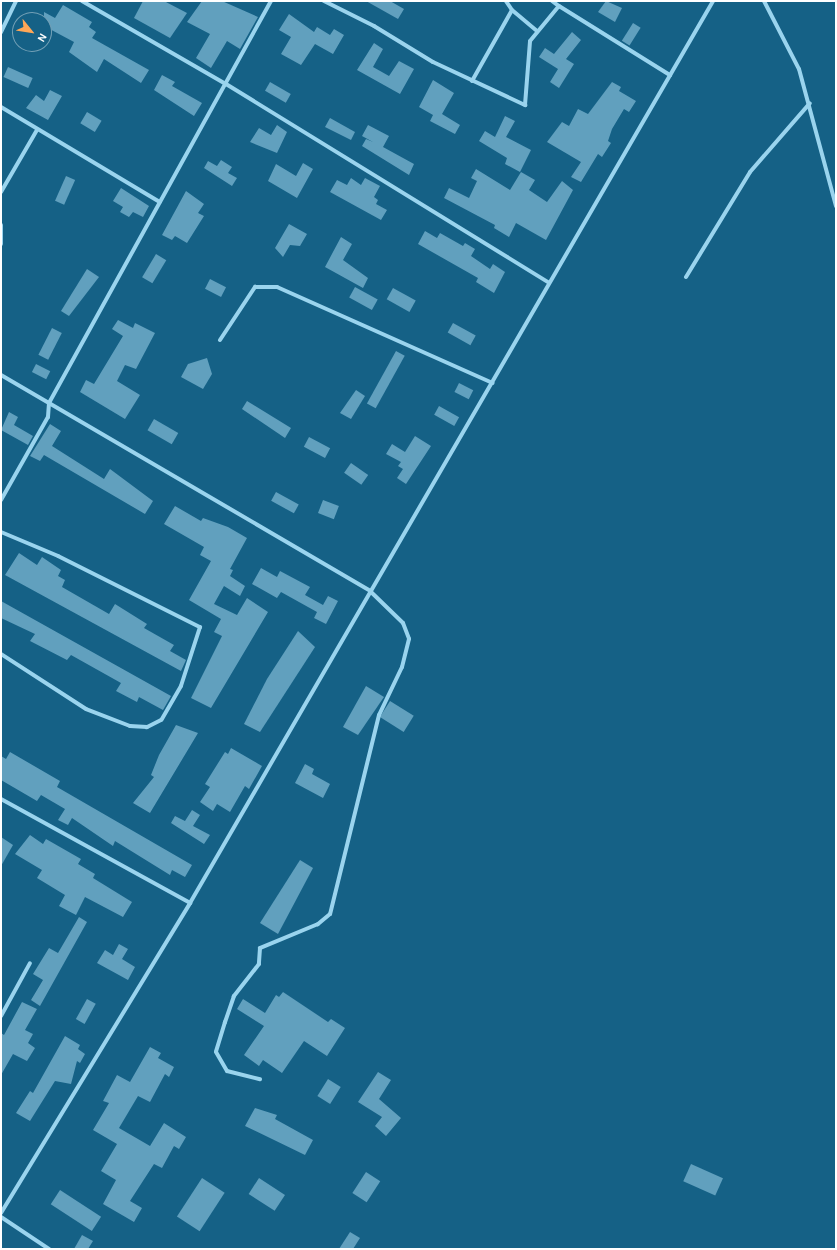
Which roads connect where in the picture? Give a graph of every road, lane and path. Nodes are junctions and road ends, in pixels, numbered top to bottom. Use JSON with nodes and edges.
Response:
{"nodes":[{"id":1,"x":16,"y":1,"type":"edge"},
{"id":2,"x":82,"y":1,"type":"edge"},
{"id":3,"x":271,"y":1,"type":"edge"},
{"id":4,"x":324,"y":1,"type":"edge"},
{"id":5,"x":506,"y":1,"type":"edge"},
{"id":6,"x":552,"y":1,"type":"edge"},
{"id":7,"x":713,"y":1,"type":"edge"},
{"id":8,"x":764,"y":1,"type":"edge"},
{"id":9,"x":559,"y":6,"type":"junction"},
{"id":10,"x":512,"y":10,"type":"junction"},
{"id":11,"x":537,"y":31,"type":"junction"},
{"id":12,"x":1,"y":32,"type":"edge"},
{"id":13,"x":670,"y":75,"type":"junction"},
{"id":14,"x":472,"y":81,"type":"junction"},
{"id":15,"x":226,"y":84,"type":"junction"},
{"id":16,"x":810,"y":103,"type":"junction"},
{"id":17,"x":1,"y":107,"type":"edge"},
{"id":18,"x":37,"y":130,"type":"junction"},
{"id":19,"x":1,"y":192,"type":"edge"},
{"id":20,"x":160,"y":202,"type":"junction"},
{"id":21,"x":836,"y":206,"type":"edge"},
{"id":22,"x":1,"y":225,"type":"edge"},
{"id":23,"x":1,"y":244,"type":"edge"},
{"id":24,"x":686,"y":277,"type":"dead end"},
{"id":25,"x":549,"y":283,"type":"junction"},
{"id":26,"x":220,"y":340,"type":"dead end"},
{"id":27,"x":1,"y":375,"type":"edge"},
{"id":28,"x":493,"y":383,"type":"junction"},
{"id":29,"x":49,"y":403,"type":"junction"},
{"id":30,"x":1,"y":500,"type":"edge"},
{"id":31,"x":1,"y":532,"type":"edge"},
{"id":32,"x":370,"y":590,"type":"junction"},
{"id":33,"x":1,"y":654,"type":"edge"},
{"id":34,"x":1,"y":799,"type":"edge"},
{"id":35,"x":190,"y":903,"type":"junction"},
{"id":36,"x":30,"y":963,"type":"dead end"},
{"id":37,"x":1,"y":1016,"type":"edge"},
{"id":38,"x":260,"y":1079,"type":"dead end"},
{"id":39,"x":1,"y":1213,"type":"edge"},
{"id":40,"x":1,"y":1217,"type":"edge"},
{"id":41,"x":49,"y":1249,"type":"edge"}],
"edges":[{"from":1,"to":12,"type":"street"},
{"from":2,"to":15,"type":"street"},
{"from":3,"to":15,"type":"street"},
{"from":4,"to":14,"type":"street"},
{"from":5,"to":10,"type":"street"},
{"from":6,"to":9,"type":"street"},
{"from":7,"to":13,"type":"street"},
{"from":8,"to":16,"type":"street"},
{"from":9,"to":11,"type":"street"},
{"from":9,"to":13,"type":"street"},
{"from":10,"to":11,"type":"street"},
{"from":10,"to":14,"type":"street"},
{"from":11,"to":14,"type":"street"},
{"from":13,"to":25,"type":"street"},
{"from":15,"to":20,"type":"street"},
{"from":15,"to":25,"type":"street"},
{"from":16,"to":21,"type":"street"},
{"from":16,"to":24,"type":"street"},
{"from":17,"to":18,"type":"street"},
{"from":18,"to":19,"type":"street"},
{"from":18,"to":20,"type":"street"},
{"from":20,"to":29,"type":"street"},
{"from":22,"to":23,"type":"street"},
{"from":25,"to":28,"type":"street"},
{"from":26,"to":28,"type":"street"},
{"from":27,"to":29,"type":"street"},
{"from":28,"to":32,"type":"street"},
{"from":29,"to":30,"type":"street"},
{"from":29,"to":32,"type":"street"},
{"from":31,"to":33,"type":"street"},
{"from":32,"to":35,"type":"street"},
{"from":32,"to":38,"type":"street"},
{"from":34,"to":35,"type":"street"},
{"from":35,"to":39,"type":"street"},
{"from":36,"to":37,"type":"street"},
{"from":40,"to":41,"type":"street"}]}
